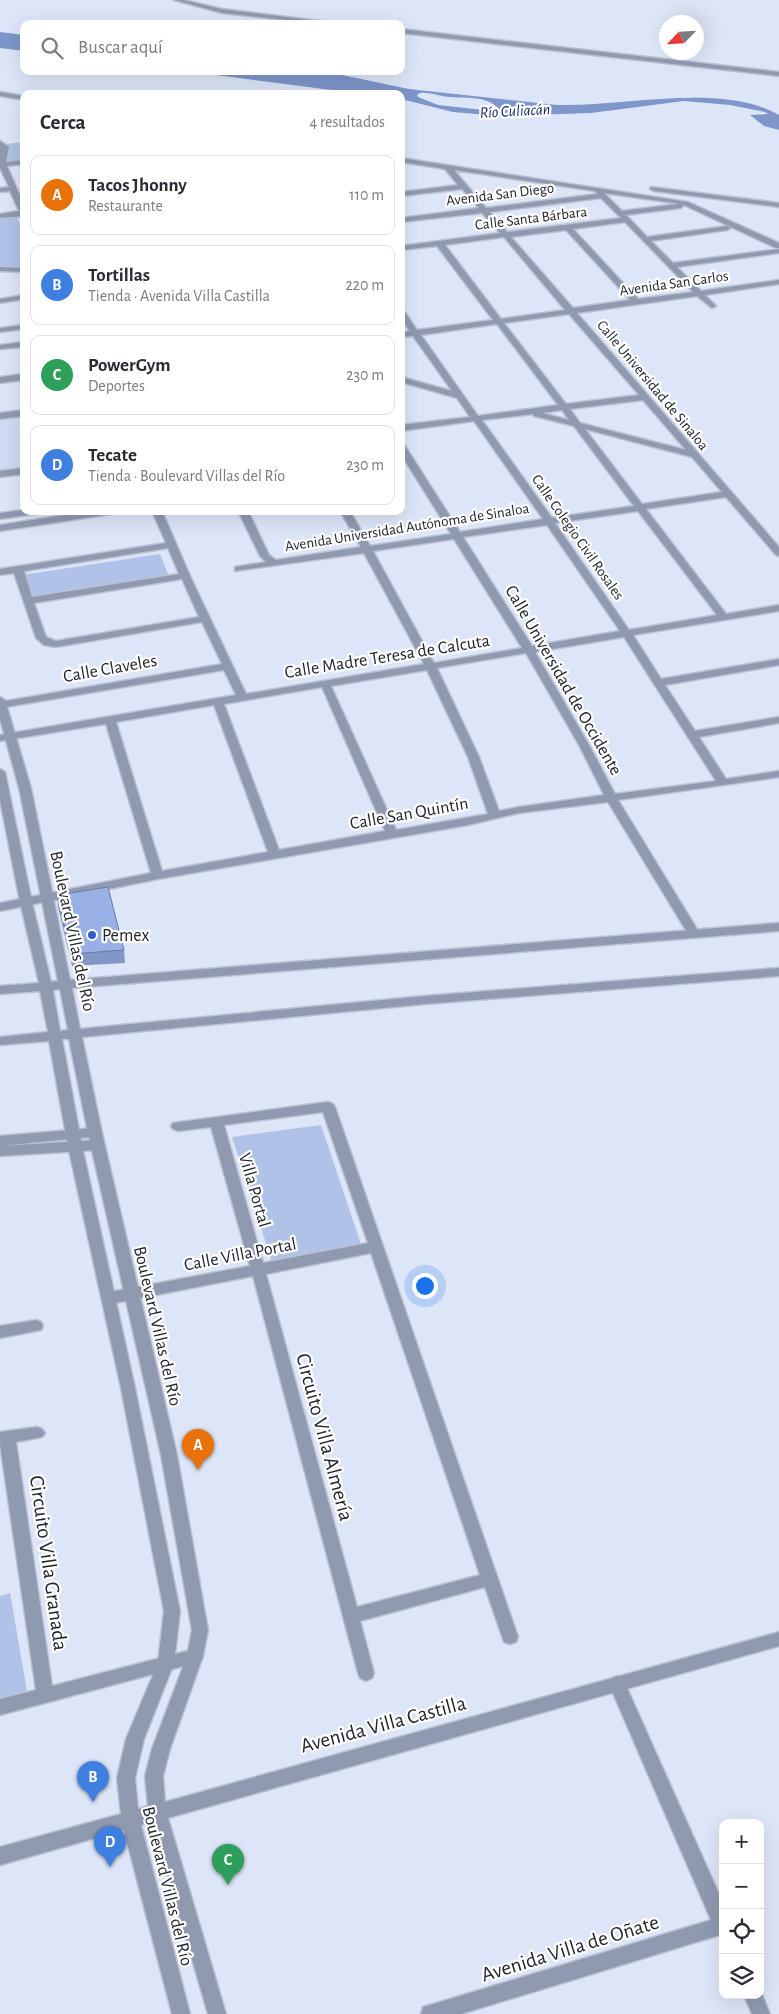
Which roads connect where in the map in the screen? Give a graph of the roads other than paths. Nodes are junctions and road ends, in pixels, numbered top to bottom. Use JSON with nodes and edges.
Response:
{"nodes":[{"id":1,"x":177,"y":0,"type":"edge"},
{"id":2,"x":186,"y":1,"type":"edge"},
{"id":3,"x":305,"y":20,"type":"edge"},
{"id":4,"x":405,"y":31,"type":"edge"},
{"id":5,"x":779,"y":74,"type":"edge"},
{"id":6,"x":0,"y":94,"type":"edge"},
{"id":7,"x":20,"y":97,"type":"edge"},
{"id":8,"x":0,"y":143,"type":"edge"},
{"id":9,"x":405,"y":155,"type":"edge"},
{"id":10,"x":405,"y":161,"type":"edge"},
{"id":11,"x":20,"y":163,"type":"edge"},
{"id":12,"x":1,"y":165,"type":"edge"},
{"id":13,"x":448,"y":168,"type":"junction"},
{"id":14,"x":465,"y":186,"type":"junction"},
{"id":15,"x":630,"y":186,"type":"dead end"},
{"id":16,"x":594,"y":188,"type":"junction"},
{"id":17,"x":650,"y":188,"type":"dead end"},
{"id":18,"x":13,"y":189,"type":"junction"},
{"id":19,"x":0,"y":190,"type":"edge"},
{"id":20,"x":405,"y":194,"type":"edge"},
{"id":21,"x":602,"y":196,"type":"junction"},
{"id":22,"x":688,"y":204,"type":"junction"},
{"id":23,"x":20,"y":205,"type":"edge"},
{"id":24,"x":779,"y":205,"type":"edge"},
{"id":25,"x":486,"y":210,"type":"junction"},
{"id":26,"x":20,"y":214,"type":"edge"},
{"id":27,"x":0,"y":216,"type":"edge"},
{"id":28,"x":623,"y":217,"type":"junction"},
{"id":29,"x":405,"y":220,"type":"edge"},
{"id":30,"x":568,"y":228,"type":"junction"},
{"id":31,"x":726,"y":228,"type":"dead end"},
{"id":32,"x":508,"y":235,"type":"junction"},
{"id":33,"x":646,"y":239,"type":"junction"},
{"id":34,"x":440,"y":244,"type":"junction"},
{"id":35,"x":779,"y":246,"type":"edge"},
{"id":36,"x":405,"y":248,"type":"edge"},
{"id":37,"x":779,"y":250,"type":"edge"},
{"id":38,"x":672,"y":265,"type":"junction"},
{"id":39,"x":0,"y":269,"type":"edge"},
{"id":40,"x":20,"y":270,"type":"edge"},
{"id":41,"x":779,"y":282,"type":"edge"},
{"id":42,"x":700,"y":293,"type":"junction"},
{"id":43,"x":20,"y":298,"type":"edge"},
{"id":44,"x":0,"y":300,"type":"edge"},
{"id":45,"x":637,"y":303,"type":"junction"},
{"id":46,"x":712,"y":306,"type":"dead end"},
{"id":47,"x":573,"y":312,"type":"junction"},
{"id":48,"x":405,"y":318,"type":"edge"},
{"id":49,"x":499,"y":322,"type":"junction"},
{"id":50,"x":20,"y":328,"type":"edge"},
{"id":51,"x":0,"y":330,"type":"edge"},
{"id":52,"x":416,"y":333,"type":"junction"},
{"id":53,"x":405,"y":334,"type":"edge"},
{"id":54,"x":20,"y":344,"type":"edge"},
{"id":55,"x":0,"y":347,"type":"edge"},
{"id":56,"x":20,"y":378,"type":"edge"},
{"id":57,"x":0,"y":380,"type":"edge"},
{"id":58,"x":405,"y":380,"type":"edge"},
{"id":59,"x":460,"y":396,"type":"junction"},
{"id":60,"x":645,"y":397,"type":"junction"},
{"id":61,"x":564,"y":408,"type":"junction"},
{"id":62,"x":529,"y":412,"type":"junction"},
{"id":63,"x":20,"y":414,"type":"edge"},
{"id":64,"x":0,"y":416,"type":"edge"},
{"id":65,"x":476,"y":419,"type":"junction"},
{"id":66,"x":578,"y":424,"type":"junction"},
{"id":67,"x":405,"y":428,"type":"edge"},
{"id":68,"x":405,"y":452,"type":"edge"},
{"id":69,"x":694,"y":455,"type":"junction"},
{"id":70,"x":20,"y":472,"type":"edge"},
{"id":71,"x":0,"y":474,"type":"edge"},
{"id":72,"x":728,"y":494,"type":"junction"},
{"id":73,"x":640,"y":508,"type":"junction"},
{"id":74,"x":20,"y":513,"type":"edge"},
{"id":75,"x":86,"y":515,"type":"edge"},
{"id":76,"x":159,"y":515,"type":"edge"},
{"id":77,"x":245,"y":515,"type":"edge"},
{"id":78,"x":347,"y":515,"type":"edge"},
{"id":79,"x":0,"y":516,"type":"edge"},
{"id":80,"x":549,"y":521,"type":"junction"},
{"id":81,"x":0,"y":528,"type":"edge"},
{"id":82,"x":457,"y":535,"type":"junction"},
{"id":83,"x":172,"y":545,"type":"junction"},
{"id":84,"x":367,"y":548,"type":"junction"},
{"id":85,"x":779,"y":553,"type":"edge"},
{"id":86,"x":273,"y":563,"type":"junction"},
{"id":87,"x":18,"y":569,"type":"junction"},
{"id":88,"x":238,"y":569,"type":"dead end"},
{"id":89,"x":0,"y":572,"type":"edge"},
{"id":90,"x":185,"y":576,"type":"junction"},
{"id":91,"x":29,"y":600,"type":"junction"},
{"id":92,"x":779,"y":608,"type":"edge"},
{"id":93,"x":723,"y":617,"type":"junction"},
{"id":94,"x":205,"y":620,"type":"junction"},
{"id":95,"x":627,"y":633,"type":"junction"},
{"id":96,"x":529,"y":650,"type":"junction"},
{"id":97,"x":779,"y":662,"type":"edge"},
{"id":98,"x":227,"y":666,"type":"junction"},
{"id":99,"x":431,"y":666,"type":"junction"},
{"id":100,"x":325,"y":683,"type":"junction"},
{"id":101,"x":659,"y":683,"type":"junction"},
{"id":102,"x":243,"y":698,"type":"junction"},
{"id":103,"x":218,"y":702,"type":"junction"},
{"id":104,"x":1,"y":704,"type":"edge"},
{"id":105,"x":110,"y":720,"type":"junction"},
{"id":106,"x":779,"y":720,"type":"edge"},
{"id":107,"x":693,"y":735,"type":"junction"},
{"id":108,"x":6,"y":737,"type":"edge"},
{"id":109,"x":0,"y":772,"type":"edge"},
{"id":110,"x":779,"y":774,"type":"edge"},
{"id":111,"x":723,"y":783,"type":"junction"},
{"id":112,"x":611,"y":798,"type":"junction"},
{"id":113,"x":494,"y":815,"type":"junction"},
{"id":114,"x":392,"y":834,"type":"junction"},
{"id":115,"x":275,"y":854,"type":"junction"},
{"id":116,"x":158,"y":876,"type":"junction"},
{"id":117,"x":46,"y":898,"type":"junction"},
{"id":118,"x":26,"y":902,"type":"junction"},
{"id":119,"x":0,"y":907,"type":"edge"},
{"id":120,"x":779,"y":927,"type":"edge"},
{"id":121,"x":694,"y":934,"type":"junction"},
{"id":122,"x":779,"y":972,"type":"edge"},
{"id":123,"x":66,"y":985,"type":"junction"},
{"id":124,"x":46,"y":987,"type":"junction"},
{"id":125,"x":0,"y":990,"type":"edge"},
{"id":126,"x":74,"y":1034,"type":"junction"},
{"id":127,"x":54,"y":1036,"type":"junction"},
{"id":128,"x":0,"y":1042,"type":"edge"},
{"id":129,"x":216,"y":1121,"type":"junction"},
{"id":130,"x":178,"y":1126,"type":"dead end"},
{"id":131,"x":96,"y":1139,"type":"junction"},
{"id":132,"x":0,"y":1141,"type":"edge"},
{"id":133,"x":75,"y":1141,"type":"junction"},
{"id":134,"x":0,"y":1151,"type":"edge"},
{"id":135,"x":377,"y":1247,"type":"junction"},
{"id":136,"x":258,"y":1270,"type":"junction"},
{"id":137,"x":131,"y":1294,"type":"junction"},
{"id":138,"x":110,"y":1298,"type":"junction"},
{"id":139,"x":36,"y":1326,"type":"dead end"},
{"id":140,"x":0,"y":1332,"type":"edge"},
{"id":141,"x":37,"y":1432,"type":"dead end"},
{"id":142,"x":4,"y":1438,"type":"edge"},
{"id":143,"x":490,"y":1579,"type":"junction"},
{"id":144,"x":351,"y":1616,"type":"junction"},
{"id":145,"x":510,"y":1636,"type":"dead end"},
{"id":146,"x":779,"y":1639,"type":"edge"},
{"id":147,"x":195,"y":1656,"type":"junction"},
{"id":148,"x":166,"y":1663,"type":"junction"},
{"id":149,"x":366,"y":1673,"type":"dead end"},
{"id":150,"x":617,"y":1684,"type":"junction"},
{"id":151,"x":45,"y":1695,"type":"junction"},
{"id":152,"x":0,"y":1707,"type":"edge"},
{"id":153,"x":157,"y":1810,"type":"junction"},
{"id":154,"x":130,"y":1818,"type":"junction"},
{"id":155,"x":0,"y":1856,"type":"edge"},
{"id":156,"x":719,"y":1916,"type":"edge"},
{"id":157,"x":719,"y":1926,"type":"edge"},
{"id":158,"x":755,"y":1999,"type":"edge"},
{"id":159,"x":181,"y":2014,"type":"edge"},
{"id":160,"x":217,"y":2014,"type":"edge"},
{"id":161,"x":430,"y":2014,"type":"edge"},
{"id":162,"x":761,"y":2014,"type":"edge"}],
"edges":[{"from":1,"to":2,"type":"street"},
{"from":2,"to":3,"type":"street"},
{"from":4,"to":5,"type":"street"},
{"from":6,"to":7,"type":"street"},
{"from":8,"to":12,"type":"street"},
{"from":9,"to":15,"type":"street"},
{"from":10,"to":13,"type":"street"},
{"from":11,"to":12,"type":"street"},
{"from":12,"to":18,"type":"street"},
{"from":13,"to":14,"type":"street","name":"Calle Universidad de Sinaloa"},
{"from":13,"to":16,"type":"street"},
{"from":14,"to":20,"type":"street"},
{"from":14,"to":25,"type":"street","name":"Calle Universidad de Sinaloa"},
{"from":16,"to":21,"type":"street","name":"Calle Santa Bárbara"},
{"from":16,"to":22,"type":"street"},
{"from":17,"to":24,"type":"street"},
{"from":18,"to":19,"type":"street"},
{"from":18,"to":23,"type":"street"},
{"from":21,"to":25,"type":"street","name":"Avenida San Diego"},
{"from":21,"to":28,"type":"street","name":"Calle Santa Bárbara"},
{"from":22,"to":28,"type":"street"},
{"from":22,"to":35,"type":"street"},
{"from":25,"to":29,"type":"street","name":"Avenida San Diego"},
{"from":25,"to":32,"type":"street","name":"Calle Universidad de Sinaloa"},
{"from":26,"to":27,"type":"street"},
{"from":28,"to":30,"type":"street","name":"Calle Santa Bárbara"},
{"from":28,"to":33,"type":"street","name":"Calle Santa Bárbara"},
{"from":30,"to":32,"type":"street","name":"Calle Santa Bárbara"},
{"from":30,"to":45,"type":"street"},
{"from":31,"to":33,"type":"street"},
{"from":32,"to":34,"type":"street","name":"Calle Santa Bárbara"},
{"from":32,"to":47,"type":"street","name":"Calle Universidad de Sinaloa"},
{"from":33,"to":38,"type":"street","name":"Calle Santa Bárbara"},
{"from":34,"to":36,"type":"street","name":"Calle Santa Bárbara"},
{"from":34,"to":49,"type":"street"},
{"from":37,"to":38,"type":"street"},
{"from":38,"to":42,"type":"street","name":"Calle Santa Bárbara"},
{"from":39,"to":40,"type":"street"},
{"from":41,"to":42,"type":"street","name":"Avenida San Carlos"},
{"from":42,"to":45,"type":"street","name":"Avenida San Carlos"},
{"from":42,"to":46,"type":"street","name":"Calle Santa Bárbara"},
{"from":43,"to":44,"type":"street"},
{"from":45,"to":47,"type":"street","name":"Avenida San Carlos"},
{"from":47,"to":49,"type":"street","name":"Avenida San Carlos"},
{"from":47,"to":60,"type":"street","name":"Calle Universidad de Sinaloa"},
{"from":48,"to":52,"type":"street","name":"Calle Colegio Civil Rosales"},
{"from":49,"to":52,"type":"street","name":"Avenida San Carlos"},
{"from":49,"to":61,"type":"street"},
{"from":50,"to":51,"type":"street"},
{"from":52,"to":53,"type":"street","name":"Avenida San Carlos"},
{"from":52,"to":59,"type":"street","name":"Calle Colegio Civil Rosales"},
{"from":54,"to":55,"type":"street"},
{"from":56,"to":57,"type":"street"},
{"from":58,"to":59,"type":"street"},
{"from":59,"to":65,"type":"street","name":"Calle Colegio Civil Rosales"},
{"from":60,"to":61,"type":"street"},
{"from":60,"to":69,"type":"street","name":"Calle Universidad de Sinaloa"},
{"from":61,"to":62,"type":"street"},
{"from":61,"to":66,"type":"street"},
{"from":62,"to":65,"type":"street"},
{"from":62,"to":66,"type":"street"},
{"from":63,"to":64,"type":"street"},
{"from":65,"to":67,"type":"street"},
{"from":65,"to":80,"type":"street","name":"Calle Colegio Civil Rosales"},
{"from":66,"to":69,"type":"street"},
{"from":66,"to":73,"type":"street"},
{"from":68,"to":82,"type":"street","name":"Calle Universidad de Occidente"},
{"from":69,"to":72,"type":"street","name":"Calle Universidad de Sinaloa"},
{"from":70,"to":71,"type":"street"},
{"from":72,"to":73,"type":"street","name":"Avenida Universidad Autónoma de Sinaloa"},
{"from":72,"to":85,"type":"street","name":"Calle Universidad de Sinaloa"},
{"from":73,"to":80,"type":"street","name":"Avenida Universidad Autónoma de Sinaloa"},
{"from":73,"to":93,"type":"street"},
{"from":74,"to":79,"type":"street"},
{"from":75,"to":81,"type":"street"},
{"from":76,"to":83,"type":"street"},
{"from":77,"to":86,"type":"street"},
{"from":78,"to":84,"type":"street"},
{"from":80,"to":82,"type":"street","name":"Avenida Universidad Autónoma de Sinaloa"},
{"from":80,"to":95,"type":"street","name":"Calle Colegio Civil Rosales"},
{"from":82,"to":84,"type":"street","name":"Avenida Universidad Autónoma de Sinaloa"},
{"from":82,"to":96,"type":"street","name":"Calle Universidad de Occidente"},
{"from":83,"to":87,"type":"street"},
{"from":83,"to":90,"type":"street"},
{"from":84,"to":86,"type":"street","name":"Avenida Universidad Autónoma de Sinaloa"},
{"from":84,"to":99,"type":"street"},
{"from":86,"to":88,"type":"street","name":"Avenida Universidad Autónoma de Sinaloa"},
{"from":87,"to":89,"type":"street"},
{"from":87,"to":91,"type":"street"},
{"from":90,"to":91,"type":"street"},
{"from":90,"to":94,"type":"street"},
{"from":91,"to":94,"type":"street"},
{"from":92,"to":93,"type":"street","name":"Calle Madre Teresa de Calcuta"},
{"from":93,"to":95,"type":"street","name":"Calle Madre Teresa de Calcuta"},
{"from":94,"to":98,"type":"street"},
{"from":95,"to":96,"type":"street","name":"Calle Madre Teresa de Calcuta"},
{"from":95,"to":101,"type":"street","name":"Calle Colegio Civil Rosales"},
{"from":96,"to":99,"type":"street","name":"Calle Madre Teresa de Calcuta"},
{"from":96,"to":112,"type":"street","name":"Calle Universidad de Occidente"},
{"from":97,"to":101,"type":"street"},
{"from":98,"to":102,"type":"street"},
{"from":98,"to":104,"type":"street","name":"Calle Claveles"},
{"from":99,"to":100,"type":"street","name":"Calle Madre Teresa de Calcuta"},
{"from":99,"to":113,"type":"street"},
{"from":100,"to":102,"type":"street","name":"Calle Madre Teresa de Calcuta"},
{"from":100,"to":114,"type":"street"},
{"from":101,"to":107,"type":"street","name":"Calle Colegio Civil Rosales"},
{"from":102,"to":103,"type":"street","name":"Calle Madre Teresa de Calcuta"},
{"from":103,"to":105,"type":"street","name":"Calle Madre Teresa de Calcuta"},
{"from":103,"to":115,"type":"street"},
{"from":104,"to":108,"type":"street","name":"Boulevard Villas del Río"},
{"from":105,"to":108,"type":"street","name":"Calle Madre Teresa de Calcuta"},
{"from":105,"to":116,"type":"street"},
{"from":106,"to":107,"type":"street"},
{"from":107,"to":111,"type":"street","name":"Calle Colegio Civil Rosales"},
{"from":108,"to":117,"type":"street","name":"Boulevard Villas del Río"},
{"from":109,"to":118,"type":"street","name":"Boulevard Villas del Río"},
{"from":110,"to":111,"type":"street","name":"Calle San Quintín"},
{"from":111,"to":112,"type":"street","name":"Calle San Quintín"},
{"from":112,"to":113,"type":"street","name":"Calle San Quintín"},
{"from":112,"to":121,"type":"street","name":"Calle Universidad de Occidente"},
{"from":113,"to":114,"type":"street","name":"Calle San Quintín"},
{"from":114,"to":115,"type":"street","name":"Calle San Quintín"},
{"from":115,"to":116,"type":"street","name":"Calle San Quintín"},
{"from":116,"to":117,"type":"street","name":"Calle San Quintín"},
{"from":117,"to":118,"type":"street","name":"Calle San Quintín"},
{"from":117,"to":123,"type":"street","name":"Boulevard Villas del Río"},
{"from":118,"to":119,"type":"street","name":"Calle San Quintín"},
{"from":118,"to":124,"type":"street","name":"Boulevard Villas del Río"},
{"from":120,"to":121,"type":"street"},
{"from":121,"to":123,"type":"street"},
{"from":122,"to":126,"type":"street"},
{"from":123,"to":124,"type":"street"},
{"from":123,"to":126,"type":"street","name":"Boulevard Villas del Río"},
{"from":124,"to":125,"type":"street"},
{"from":124,"to":127,"type":"street","name":"Boulevard Villas del Río"},
{"from":126,"to":127,"type":"street"},
{"from":126,"to":131,"type":"street","name":"Boulevard Villas del Río"},
{"from":127,"to":128,"type":"street"},
{"from":127,"to":133,"type":"street","name":"Boulevard Villas del Río"},
{"from":129,"to":130,"type":"street"},
{"from":129,"to":135,"type":"street"},
{"from":129,"to":136,"type":"street","name":"Villa Portal"},
{"from":131,"to":133,"type":"street"},
{"from":131,"to":137,"type":"street","name":"Boulevard Villas del Río"},
{"from":132,"to":133,"type":"street"},
{"from":133,"to":134,"type":"street"},
{"from":133,"to":138,"type":"street","name":"Boulevard Villas del Río"},
{"from":135,"to":136,"type":"street","name":"Calle Villa Portal"},
{"from":135,"to":143,"type":"street"},
{"from":136,"to":137,"type":"street","name":"Calle Villa Portal"},
{"from":136,"to":144,"type":"street","name":"Circuito Villa Almería"},
{"from":137,"to":138,"type":"street","name":"Calle Villa Portal"},
{"from":137,"to":147,"type":"street","name":"Boulevard Villas del Río"},
{"from":138,"to":148,"type":"street","name":"Boulevard Villas del Río"},
{"from":139,"to":140,"type":"street"},
{"from":141,"to":142,"type":"street","name":"Circuito Villa Granada"},
{"from":142,"to":151,"type":"street","name":"Circuito Villa Granada"},
{"from":143,"to":144,"type":"street"},
{"from":143,"to":145,"type":"street"},
{"from":144,"to":149,"type":"street","name":"Circuito Villa Almería"},
{"from":146,"to":150,"type":"street","name":"Avenida Villa Castilla"},
{"from":147,"to":148,"type":"street"},
{"from":147,"to":153,"type":"street","name":"Boulevard Villas del Río"},
{"from":148,"to":151,"type":"street"},
{"from":148,"to":154,"type":"street","name":"Boulevard Villas del Río"},
{"from":150,"to":153,"type":"street","name":"Avenida Villa Castilla"},
{"from":150,"to":156,"type":"street"},
{"from":151,"to":152,"type":"street"},
{"from":153,"to":154,"type":"street","name":"Avenida Villa Castilla"},
{"from":153,"to":160,"type":"street","name":"Boulevard Villas del Río"},
{"from":154,"to":155,"type":"street","name":"Avenida Villa Castilla"},
{"from":154,"to":159,"type":"street","name":"Boulevard Villas del Río"},
{"from":157,"to":161,"type":"street","name":"Avenida Villa de Oñate"},
{"from":158,"to":162,"type":"street"}]}
